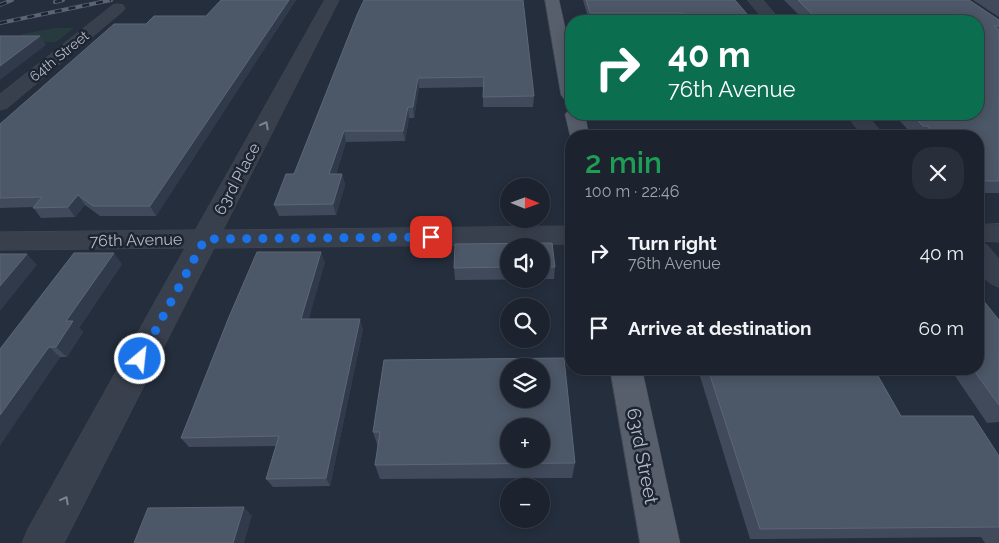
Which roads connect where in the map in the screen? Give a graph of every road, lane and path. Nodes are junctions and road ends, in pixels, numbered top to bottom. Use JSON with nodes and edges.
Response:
{"nodes":[{"id":1,"x":332,"y":0,"type":"edge"},
{"id":2,"x":552,"y":0,"type":"edge"},
{"id":3,"x":755,"y":0,"type":"edge"},
{"id":4,"x":118,"y":8,"type":"dead end"},
{"id":5,"x":769,"y":15,"type":"edge"},
{"id":6,"x":565,"y":65,"type":"edge"},
{"id":7,"x":0,"y":104,"type":"edge"},
{"id":8,"x":860,"y":120,"type":"edge"},
{"id":9,"x":870,"y":130,"type":"edge"},
{"id":10,"x":984,"y":233,"type":"edge"},
{"id":11,"x":999,"y":233,"type":"edge"},
{"id":12,"x":565,"y":235,"type":"edge"},
{"id":13,"x":205,"y":239,"type":"junction"},
{"id":14,"x":0,"y":242,"type":"edge"},
{"id":15,"x":984,"y":259,"type":"edge"},
{"id":16,"x":999,"y":277,"type":"edge"},
{"id":17,"x":627,"y":375,"type":"edge"},
{"id":18,"x":42,"y":543,"type":"edge"},
{"id":19,"x":660,"y":543,"type":"edge"}],
"edges":[{"from":13,"to":1,"type":"street","name":"63rd Place","one_way":true},
{"from":2,"to":6,"type":"main road"},
{"from":3,"to":5,"type":"street"},
{"from":4,"to":7,"type":"street","name":"64th Street"},
{"from":8,"to":9,"type":"street"},
{"from":10,"to":11,"type":"street"},
{"from":12,"to":13,"type":"street","name":"76th Avenue"},
{"from":13,"to":14,"type":"street","name":"76th Avenue"},
{"from":18,"to":13,"type":"street","name":"63rd Place","one_way":true},
{"from":15,"to":16,"type":"street"},
{"from":17,"to":19,"type":"main road","name":"63rd Street"}]}
